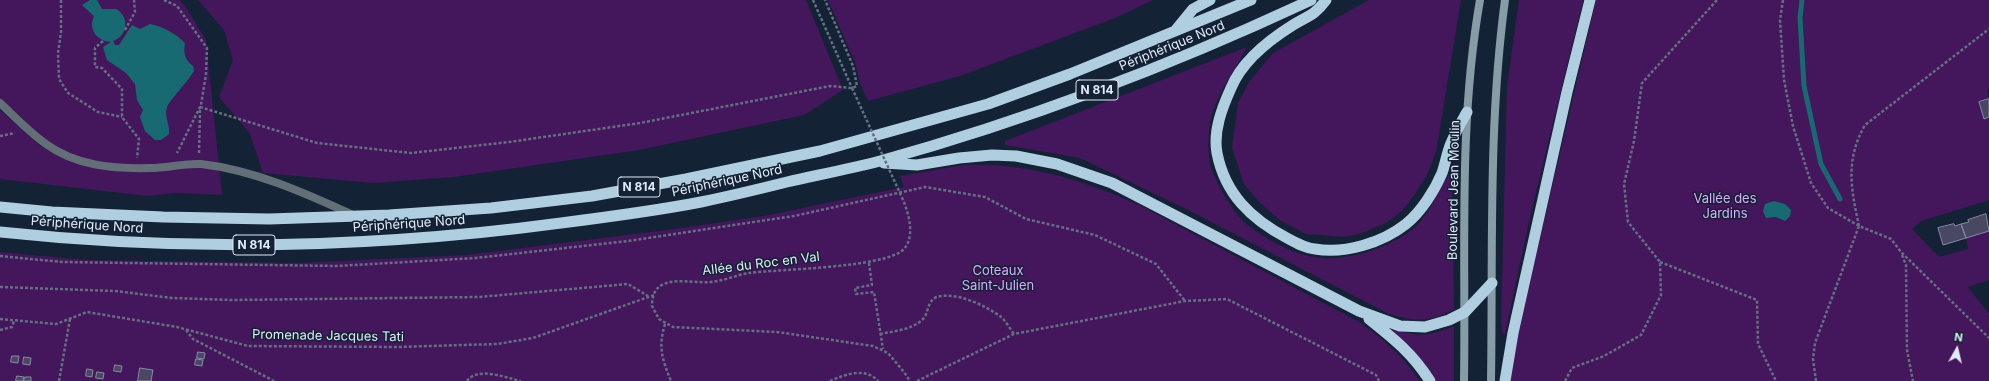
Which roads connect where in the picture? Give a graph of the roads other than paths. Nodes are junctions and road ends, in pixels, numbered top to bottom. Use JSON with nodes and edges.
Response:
{"nodes":[{"id":1,"x":1210,"y":0,"type":"edge"},
{"id":2,"x":1251,"y":0,"type":"edge"},
{"id":3,"x":1311,"y":0,"type":"edge"},
{"id":4,"x":1326,"y":0,"type":"edge"},
{"id":5,"x":1480,"y":0,"type":"edge"},
{"id":6,"x":1505,"y":0,"type":"edge"},
{"id":7,"x":1590,"y":0,"type":"edge"},
{"id":8,"x":1174,"y":33,"type":"junction"},
{"id":9,"x":0,"y":103,"type":"edge"},
{"id":10,"x":1468,"y":112,"type":"junction"},
{"id":11,"x":876,"y":162,"type":"junction"},
{"id":12,"x":0,"y":207,"type":"edge"},
{"id":13,"x":354,"y":216,"type":"junction"},
{"id":14,"x":0,"y":232,"type":"edge"},
{"id":15,"x":1492,"y":283,"type":"junction"},
{"id":16,"x":1359,"y":311,"type":"junction"},
{"id":17,"x":1465,"y":312,"type":"junction"},
{"id":18,"x":1430,"y":381,"type":"edge"},
{"id":19,"x":1464,"y":381,"type":"edge"},
{"id":20,"x":1490,"y":381,"type":"edge"},
{"id":21,"x":1505,"y":381,"type":"edge"}],
"edges":[{"from":1,"to":8,"type":"highway"},
{"from":2,"to":8,"type":"highway","name":"Périphérique Nord","number":"N 814"},
{"from":3,"to":11,"type":"highway","name":"Périphérique Nord","number":"N 814"},
{"from":4,"to":10,"type":"highway"},
{"from":5,"to":10,"type":"main road","name":"Boulevard Jean Moulin"},
{"from":6,"to":15,"type":"main road"},
{"from":7,"to":21,"type":"highway"},
{"from":8,"to":13,"type":"highway","name":"Périphérique Nord","number":"N 814"},
{"from":9,"to":13,"type":"lane"},
{"from":10,"to":17,"type":"main road","name":"Boulevard Jean Moulin"},
{"from":11,"to":14,"type":"highway","name":"Périphérique Nord","number":"N 814"},
{"from":11,"to":16,"type":"highway"},
{"from":12,"to":13,"type":"highway","name":"Périphérique Nord","number":"N 814"},
{"from":15,"to":17,"type":"highway"},
{"from":15,"to":20,"type":"main road"},
{"from":16,"to":17,"type":"highway"},
{"from":16,"to":18,"type":"highway"},
{"from":17,"to":19,"type":"main road","name":"Boulevard Jean Moulin"}]}
